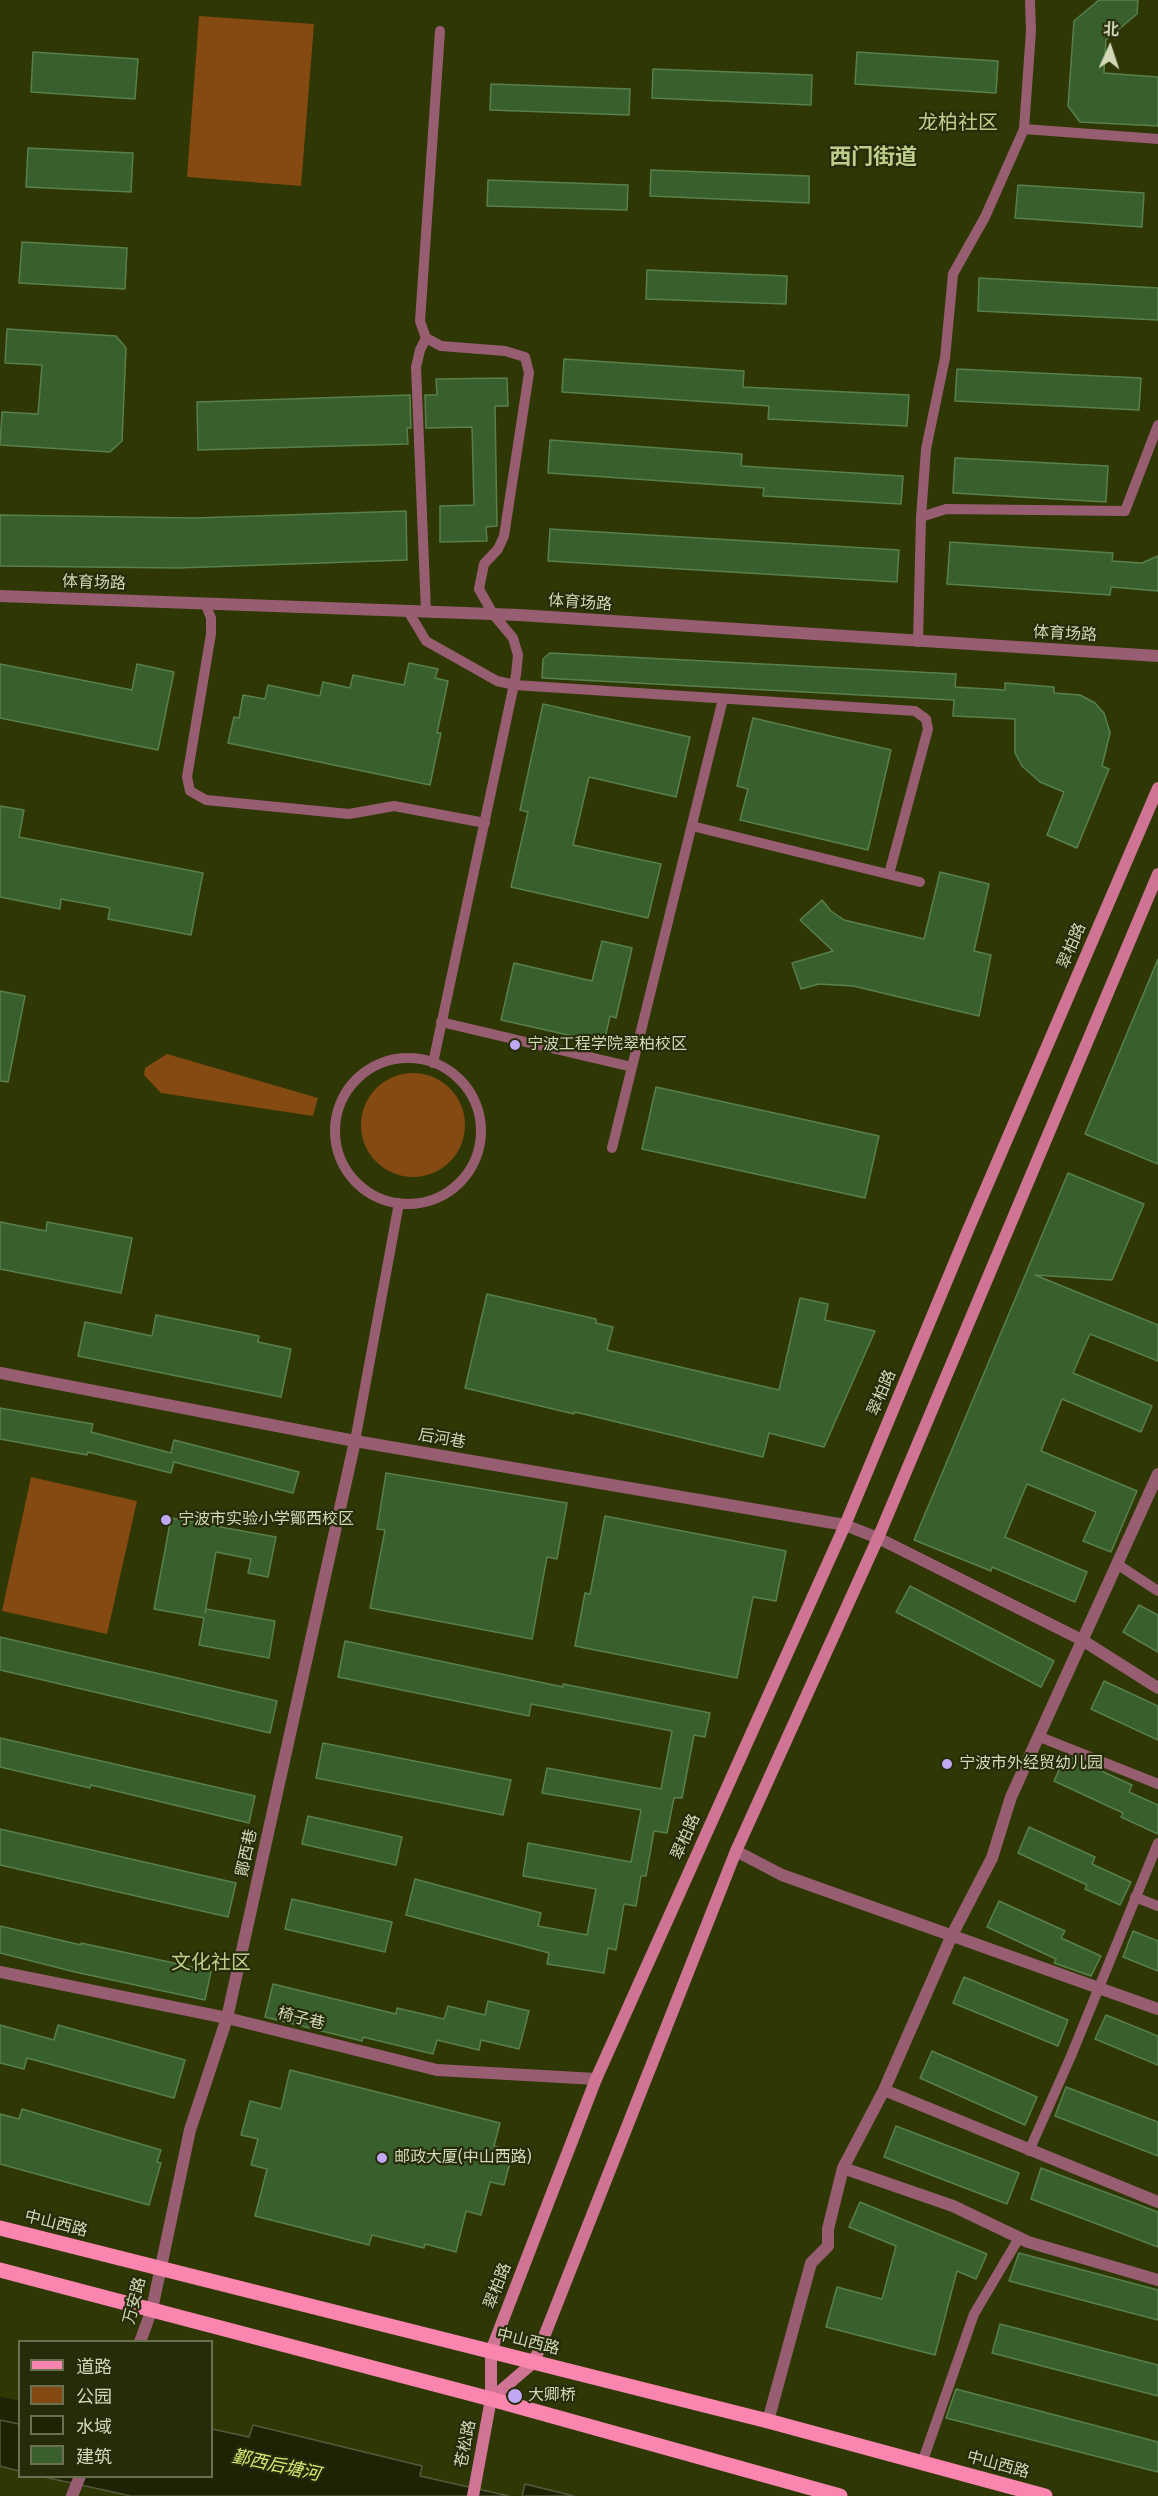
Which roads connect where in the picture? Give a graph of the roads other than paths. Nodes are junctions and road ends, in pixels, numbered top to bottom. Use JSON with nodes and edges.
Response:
{"nodes":[{"id":1,"x":1030,"y":0,"type":"edge"},
{"id":2,"x":440,"y":31,"type":"dead end"},
{"id":3,"x":1024,"y":129,"type":"junction"},
{"id":4,"x":1158,"y":139,"type":"edge"},
{"id":5,"x":426,"y":338,"type":"junction"},
{"id":6,"x":1158,"y":425,"type":"edge"},
{"id":7,"x":921,"y":517,"type":"junction"},
{"id":8,"x":0,"y":596,"type":"edge"},
{"id":9,"x":205,"y":603,"type":"junction"},
{"id":10,"x":408,"y":611,"type":"junction"},
{"id":11,"x":426,"y":612,"type":"junction"},
{"id":12,"x":493,"y":614,"type":"junction"},
{"id":13,"x":918,"y":642,"type":"junction"},
{"id":14,"x":1158,"y":656,"type":"edge"},
{"id":15,"x":515,"y":685,"type":"junction"},
{"id":16,"x":723,"y":699,"type":"junction"},
{"id":17,"x":1158,"y":788,"type":"edge"},
{"id":18,"x":484,"y":823,"type":"junction"},
{"id":19,"x":692,"y":826,"type":"junction"},
{"id":20,"x":889,"y":874,"type":"junction"},
{"id":21,"x":1158,"y":874,"type":"edge"},
{"id":22,"x":920,"y":882,"type":"dead end"},
{"id":23,"x":441,"y":1022,"type":"junction"},
{"id":24,"x":433,"y":1063,"type":"junction"},
{"id":25,"x":632,"y":1067,"type":"junction"},
{"id":26,"x":612,"y":1148,"type":"dead end"},
{"id":27,"x":399,"y":1203,"type":"junction"},
{"id":28,"x":0,"y":1373,"type":"edge"},
{"id":29,"x":355,"y":1441,"type":"junction"},
{"id":30,"x":1158,"y":1474,"type":"edge"},
{"id":31,"x":845,"y":1525,"type":"junction"},
{"id":32,"x":878,"y":1538,"type":"junction"},
{"id":33,"x":1117,"y":1564,"type":"junction"},
{"id":34,"x":1158,"y":1591,"type":"edge"},
{"id":35,"x":1082,"y":1640,"type":"junction"},
{"id":36,"x":1158,"y":1689,"type":"edge"},
{"id":37,"x":1040,"y":1737,"type":"junction"},
{"id":38,"x":1158,"y":1784,"type":"edge"},
{"id":39,"x":1158,"y":1843,"type":"edge"},
{"id":40,"x":736,"y":1851,"type":"junction"},
{"id":41,"x":1136,"y":1898,"type":"junction"},
{"id":42,"x":1158,"y":1906,"type":"edge"},
{"id":43,"x":952,"y":1935,"type":"junction"},
{"id":44,"x":0,"y":1972,"type":"edge"},
{"id":45,"x":1099,"y":1988,"type":"junction"},
{"id":46,"x":1158,"y":2009,"type":"edge"},
{"id":47,"x":227,"y":2018,"type":"junction"},
{"id":48,"x":596,"y":2079,"type":"junction"},
{"id":49,"x":884,"y":2090,"type":"junction"},
{"id":50,"x":1029,"y":2151,"type":"junction"},
{"id":51,"x":843,"y":2168,"type":"junction"},
{"id":52,"x":1158,"y":2202,"type":"edge"},
{"id":53,"x":0,"y":2229,"type":"edge"},
{"id":54,"x":1019,"y":2238,"type":"junction"},
{"id":55,"x":159,"y":2269,"type":"junction"},
{"id":56,"x":0,"y":2270,"type":"edge"},
{"id":57,"x":1158,"y":2280,"type":"edge"},
{"id":58,"x":152,"y":2309,"type":"junction"},
{"id":59,"x":142,"y":2340,"type":"edge"},
{"id":60,"x":491,"y":2351,"type":"junction"},
{"id":61,"x":534,"y":2362,"type":"junction"},
{"id":62,"x":492,"y":2399,"type":"junction"},
{"id":63,"x":768,"y":2421,"type":"junction"},
{"id":64,"x":921,"y":2463,"type":"junction"},
{"id":65,"x":80,"y":2478,"type":"edge"},
{"id":66,"x":72,"y":2496,"type":"edge"},
{"id":67,"x":473,"y":2496,"type":"edge"},
{"id":68,"x":840,"y":2496,"type":"edge"},
{"id":69,"x":1045,"y":2496,"type":"edge"}],
"edges":[{"from":1,"to":3,"type":"lane"},
{"from":2,"to":5,"type":"lane"},
{"from":3,"to":4,"type":"lane"},
{"from":3,"to":7,"type":"lane"},
{"from":5,"to":11,"type":"lane"},
{"from":5,"to":12,"type":"lane"},
{"from":6,"to":7,"type":"lane"},
{"from":7,"to":13,"type":"lane"},
{"from":8,"to":9,"type":"street","name":"体育场路"},
{"from":9,"to":10,"type":"street","name":"体育场路"},
{"from":9,"to":18,"type":"lane"},
{"from":10,"to":11,"type":"street","name":"体育场路"},
{"from":10,"to":15,"type":"lane"},
{"from":11,"to":12,"type":"street","name":"体育场路"},
{"from":12,"to":13,"type":"street","name":"体育场路"},
{"from":12,"to":15,"type":"lane"},
{"from":13,"to":14,"type":"street","name":"体育场路"},
{"from":15,"to":16,"type":"lane"},
{"from":15,"to":18,"type":"lane"},
{"from":16,"to":19,"type":"lane"},
{"from":16,"to":20,"type":"lane"},
{"from":17,"to":31,"type":"main road","name":"翠柏路"},
{"from":18,"to":23,"type":"lane"},
{"from":19,"to":20,"type":"lane"},
{"from":19,"to":25,"type":"lane"},
{"from":20,"to":22,"type":"lane"},
{"from":21,"to":32,"type":"main road"},
{"from":23,"to":24,"type":"lane"},
{"from":23,"to":25,"type":"lane"},
{"from":24,"to":27,"type":"lane"},
{"from":24,"to":27,"type":"lane"},
{"from":25,"to":26,"type":"lane"},
{"from":27,"to":29,"type":"lane"},
{"from":28,"to":29,"type":"street","name":"后河巷"},
{"from":29,"to":31,"type":"street","name":"后河巷"},
{"from":29,"to":47,"type":"street","name":"鄮西巷"},
{"from":30,"to":33,"type":"street"},
{"from":31,"to":32,"type":"street","name":"后河巷"},
{"from":31,"to":48,"type":"main road","name":"翠柏路"},
{"from":32,"to":35,"type":"street","name":"后河巷"},
{"from":32,"to":40,"type":"main road"},
{"from":33,"to":34,"type":"lane"},
{"from":33,"to":35,"type":"street"},
{"from":35,"to":36,"type":"street","name":"后河巷"},
{"from":35,"to":37,"type":"street"},
{"from":37,"to":38,"type":"lane"},
{"from":37,"to":43,"type":"street"},
{"from":39,"to":41,"type":"lane"},
{"from":40,"to":43,"type":"street"},
{"from":40,"to":61,"type":"main road"},
{"from":41,"to":42,"type":"lane"},
{"from":41,"to":45,"type":"lane"},
{"from":43,"to":45,"type":"street"},
{"from":43,"to":49,"type":"street"},
{"from":44,"to":47,"type":"street","name":"椅子巷"},
{"from":45,"to":46,"type":"street"},
{"from":45,"to":50,"type":"lane"},
{"from":47,"to":48,"type":"street","name":"椅子巷"},
{"from":47,"to":55,"type":"street","name":"鄮西巷"},
{"from":48,"to":60,"type":"main road","name":"翠柏路"},
{"from":49,"to":50,"type":"street"},
{"from":49,"to":51,"type":"street"},
{"from":50,"to":52,"type":"street"},
{"from":51,"to":54,"type":"street"},
{"from":51,"to":63,"type":"street"},
{"from":53,"to":55,"type":"main road","name":"中山西路"},
{"from":54,"to":57,"type":"street"},
{"from":54,"to":64,"type":"lane"},
{"from":55,"to":58,"type":"street","name":"万安路"},
{"from":55,"to":60,"type":"main road","name":"中山西路"},
{"from":56,"to":58,"type":"main road"},
{"from":58,"to":59,"type":"street","name":"万安路"},
{"from":58,"to":62,"type":"main road"},
{"from":60,"to":61,"type":"main road","name":"中山西路"},
{"from":60,"to":62,"type":"main road","name":"翠柏路"},
{"from":61,"to":62,"type":"main road"},
{"from":61,"to":63,"type":"main road","name":"中山西路"},
{"from":62,"to":67,"type":"main road","name":"苍松路"},
{"from":62,"to":68,"type":"main road"},
{"from":63,"to":64,"type":"main road","name":"中山西路"},
{"from":64,"to":69,"type":"main road","name":"中山西路"},
{"from":65,"to":66,"type":"street"}]}
